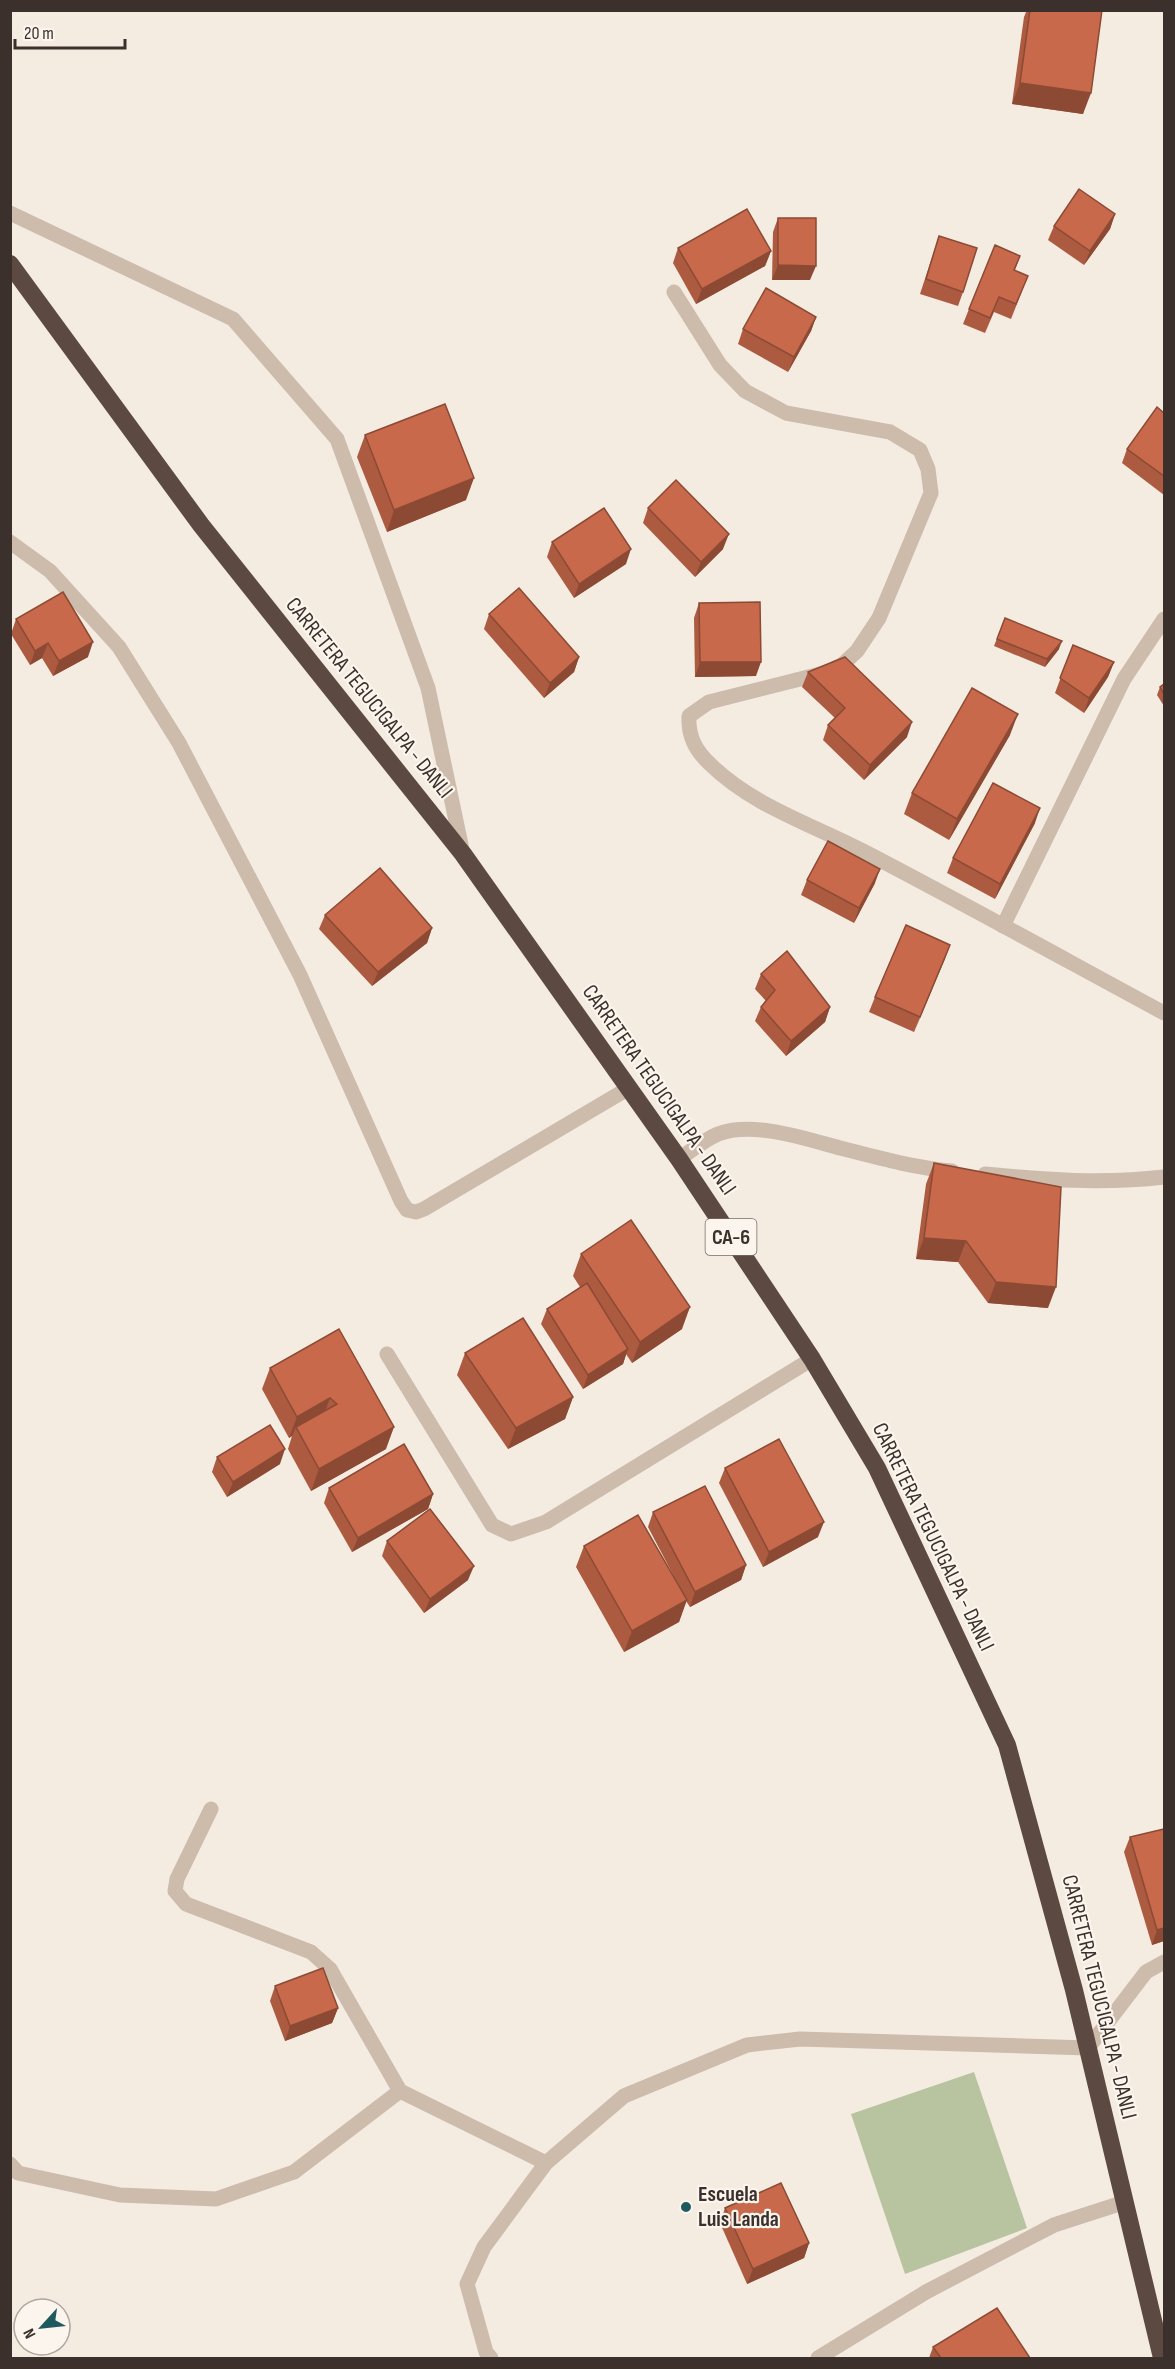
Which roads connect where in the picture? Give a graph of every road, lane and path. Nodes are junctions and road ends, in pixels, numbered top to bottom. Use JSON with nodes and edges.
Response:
{"nodes":[{"id":1,"x":10,"y":213,"type":"edge"},
{"id":2,"x":10,"y":264,"type":"edge"},
{"id":3,"x":674,"y":292,"type":"dead end"},
{"id":4,"x":10,"y":542,"type":"edge"},
{"id":5,"x":1164,"y":620,"type":"edge"},
{"id":6,"x":463,"y":854,"type":"junction"},
{"id":7,"x":1003,"y":927,"type":"junction"},
{"id":8,"x":1164,"y":1013,"type":"edge"},
{"id":9,"x":629,"y":1088,"type":"junction"},
{"id":10,"x":679,"y":1159,"type":"junction"},
{"id":11,"x":1164,"y":1177,"type":"edge"},
{"id":12,"x":387,"y":1354,"type":"dead end"},
{"id":13,"x":812,"y":1359,"type":"junction"},
{"id":14,"x":211,"y":1809,"type":"dead end"},
{"id":15,"x":1164,"y":1962,"type":"edge"},
{"id":16,"x":1088,"y":2048,"type":"junction"},
{"id":17,"x":400,"y":2091,"type":"junction"},
{"id":18,"x":546,"y":2163,"type":"junction"},
{"id":19,"x":10,"y":2164,"type":"edge"},
{"id":20,"x":1125,"y":2202,"type":"junction"},
{"id":21,"x":491,"y":2358,"type":"edge"},
{"id":22,"x":818,"y":2358,"type":"edge"},
{"id":23,"x":1162,"y":2358,"type":"edge"}],
"edges":[{"from":1,"to":6,"type":"street"},
{"from":2,"to":6,"type":"highway","name":"CARRETERA TEGUCIGALPA - DANLI","number":"CA-6"},
{"from":3,"to":7,"type":"street"},
{"from":4,"to":9,"type":"street"},
{"from":5,"to":7,"type":"street"},
{"from":6,"to":9,"type":"highway","name":"CARRETERA TEGUCIGALPA - DANLI","number":"CA-6"},
{"from":7,"to":8,"type":"street"},
{"from":9,"to":10,"type":"highway","name":"CARRETERA TEGUCIGALPA - DANLI","number":"CA-6"},
{"from":10,"to":11,"type":"street"},
{"from":10,"to":13,"type":"highway","name":"CARRETERA TEGUCIGALPA - DANLI","number":"CA-6"},
{"from":12,"to":13,"type":"street"},
{"from":13,"to":16,"type":"highway","name":"CARRETERA TEGUCIGALPA - DANLI","number":"CA-6"},
{"from":14,"to":17,"type":"street"},
{"from":15,"to":16,"type":"street"},
{"from":16,"to":18,"type":"street"},
{"from":16,"to":20,"type":"highway","name":"CARRETERA TEGUCIGALPA - DANLI","number":"CA-6"},
{"from":17,"to":18,"type":"street"},
{"from":17,"to":19,"type":"street"},
{"from":18,"to":21,"type":"street"},
{"from":20,"to":22,"type":"street"},
{"from":20,"to":23,"type":"highway","name":"CARRETERA TEGUCIGALPA - DANLI","number":"CA-6"}]}
